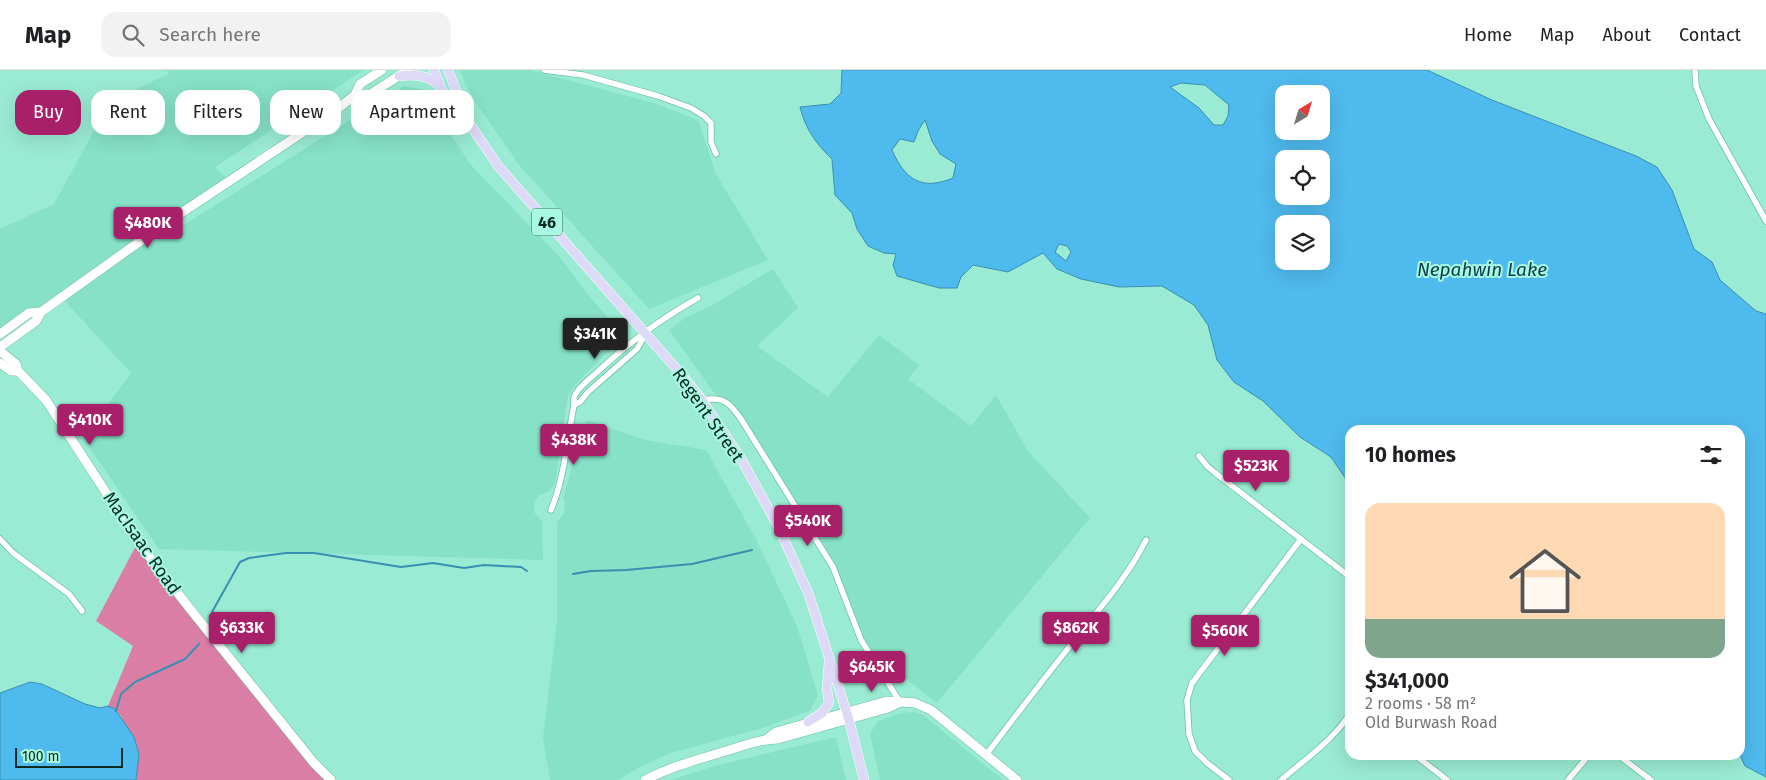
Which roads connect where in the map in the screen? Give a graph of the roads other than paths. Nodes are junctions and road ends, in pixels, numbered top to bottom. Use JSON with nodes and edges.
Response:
{"nodes":[{"id":1,"x":382,"y":70,"type":"edge"},
{"id":2,"x":408,"y":70,"type":"edge"},
{"id":3,"x":434,"y":70,"type":"edge"},
{"id":4,"x":448,"y":70,"type":"edge"},
{"id":5,"x":544,"y":70,"type":"edge"},
{"id":6,"x":1695,"y":70,"type":"edge"},
{"id":7,"x":399,"y":76,"type":"junction"},
{"id":8,"x":440,"y":86,"type":"junction"},
{"id":9,"x":357,"y":90,"type":"edge"},
{"id":10,"x":377,"y":90,"type":"edge"},
{"id":11,"x":442,"y":90,"type":"edge"},
{"id":12,"x":455,"y":90,"type":"edge"},
{"id":13,"x":351,"y":98,"type":"edge"},
{"id":14,"x":474,"y":130,"type":"edge"},
{"id":15,"x":716,"y":154,"type":"dead end"},
{"id":16,"x":1766,"y":221,"type":"edge"},
{"id":17,"x":698,"y":298,"type":"dead end"},
{"id":18,"x":41,"y":312,"type":"junction"},
{"id":19,"x":646,"y":333,"type":"junction"},
{"id":20,"x":0,"y":334,"type":"edge"},
{"id":21,"x":0,"y":349,"type":"edge"},
{"id":22,"x":0,"y":363,"type":"edge"},
{"id":23,"x":18,"y":370,"type":"junction"},
{"id":24,"x":702,"y":400,"type":"junction"},
{"id":25,"x":574,"y":405,"type":"junction"},
{"id":26,"x":1200,"y":456,"type":"dead end"},
{"id":27,"x":551,"y":510,"type":"dead end"},
{"id":28,"x":1301,"y":539,"type":"junction"},
{"id":29,"x":0,"y":540,"type":"edge"},
{"id":30,"x":1146,"y":540,"type":"dead end"},
{"id":31,"x":1345,"y":573,"type":"edge"},
{"id":32,"x":82,"y":611,"type":"dead end"},
{"id":33,"x":830,"y":658,"type":"junction"},
{"id":34,"x":900,"y":702,"type":"junction"},
{"id":35,"x":848,"y":716,"type":"junction"},
{"id":36,"x":1345,"y":721,"type":"edge"},
{"id":37,"x":808,"y":722,"type":"junction"},
{"id":38,"x":767,"y":739,"type":"junction"},
{"id":39,"x":986,"y":755,"type":"junction"},
{"id":40,"x":1421,"y":760,"type":"edge"},
{"id":41,"x":1585,"y":760,"type":"edge"},
{"id":42,"x":1625,"y":760,"type":"edge"},
{"id":43,"x":331,"y":780,"type":"edge"},
{"id":44,"x":645,"y":780,"type":"edge"},
{"id":45,"x":864,"y":780,"type":"edge"},
{"id":46,"x":1017,"y":780,"type":"edge"},
{"id":47,"x":1229,"y":780,"type":"edge"},
{"id":48,"x":1281,"y":780,"type":"edge"},
{"id":49,"x":1447,"y":780,"type":"edge"},
{"id":50,"x":1568,"y":780,"type":"edge"},
{"id":51,"x":1651,"y":780,"type":"edge"}],
"edges":[{"from":1,"to":9,"type":"street"},
{"from":2,"to":7,"type":"street"},
{"from":3,"to":8,"type":"main road","name":"Regent Street","number":"46"},
{"from":4,"to":12,"type":"main road","name":"Regent Street","number":"46"},
{"from":5,"to":15,"type":"street"},
{"from":6,"to":16,"type":"street"},
{"from":7,"to":8,"type":"main road"},
{"from":7,"to":10,"type":"street"},
{"from":8,"to":11,"type":"main road","name":"Regent Street","number":"46"},
{"from":13,"to":18,"type":"street"},
{"from":14,"to":19,"type":"main road","name":"Regent Street","number":"46"},
{"from":17,"to":19,"type":"street"},
{"from":18,"to":20,"type":"street"},
{"from":18,"to":21,"type":"street"},
{"from":19,"to":24,"type":"main road","name":"Regent Street","number":"46"},
{"from":19,"to":25,"type":"street"},
{"from":19,"to":25,"type":"street"},
{"from":21,"to":23,"type":"street","name":"MacIsaac Road"},
{"from":22,"to":23,"type":"street","name":"MacIsaac Road"},
{"from":23,"to":43,"type":"street","name":"MacIsaac Road"},
{"from":24,"to":33,"type":"main road","name":"Regent Street","number":"46"},
{"from":24,"to":34,"type":"street"},
{"from":25,"to":27,"type":"street"},
{"from":26,"to":28,"type":"street"},
{"from":28,"to":31,"type":"street"},
{"from":28,"to":47,"type":"street"},
{"from":29,"to":32,"type":"street"},
{"from":30,"to":39,"type":"street"},
{"from":33,"to":35,"type":"main road","name":"Regent Street","number":"46"},
{"from":33,"to":37,"type":"main road"},
{"from":34,"to":35,"type":"street"},
{"from":34,"to":39,"type":"street"},
{"from":35,"to":37,"type":"street"},
{"from":35,"to":38,"type":"street"},
{"from":35,"to":45,"type":"main road","name":"Regent Street","number":"46"},
{"from":36,"to":48,"type":"street"},
{"from":37,"to":38,"type":"street"},
{"from":38,"to":44,"type":"street"},
{"from":39,"to":46,"type":"street"},
{"from":40,"to":49,"type":"street"},
{"from":41,"to":50,"type":"street"},
{"from":42,"to":51,"type":"street"}]}
